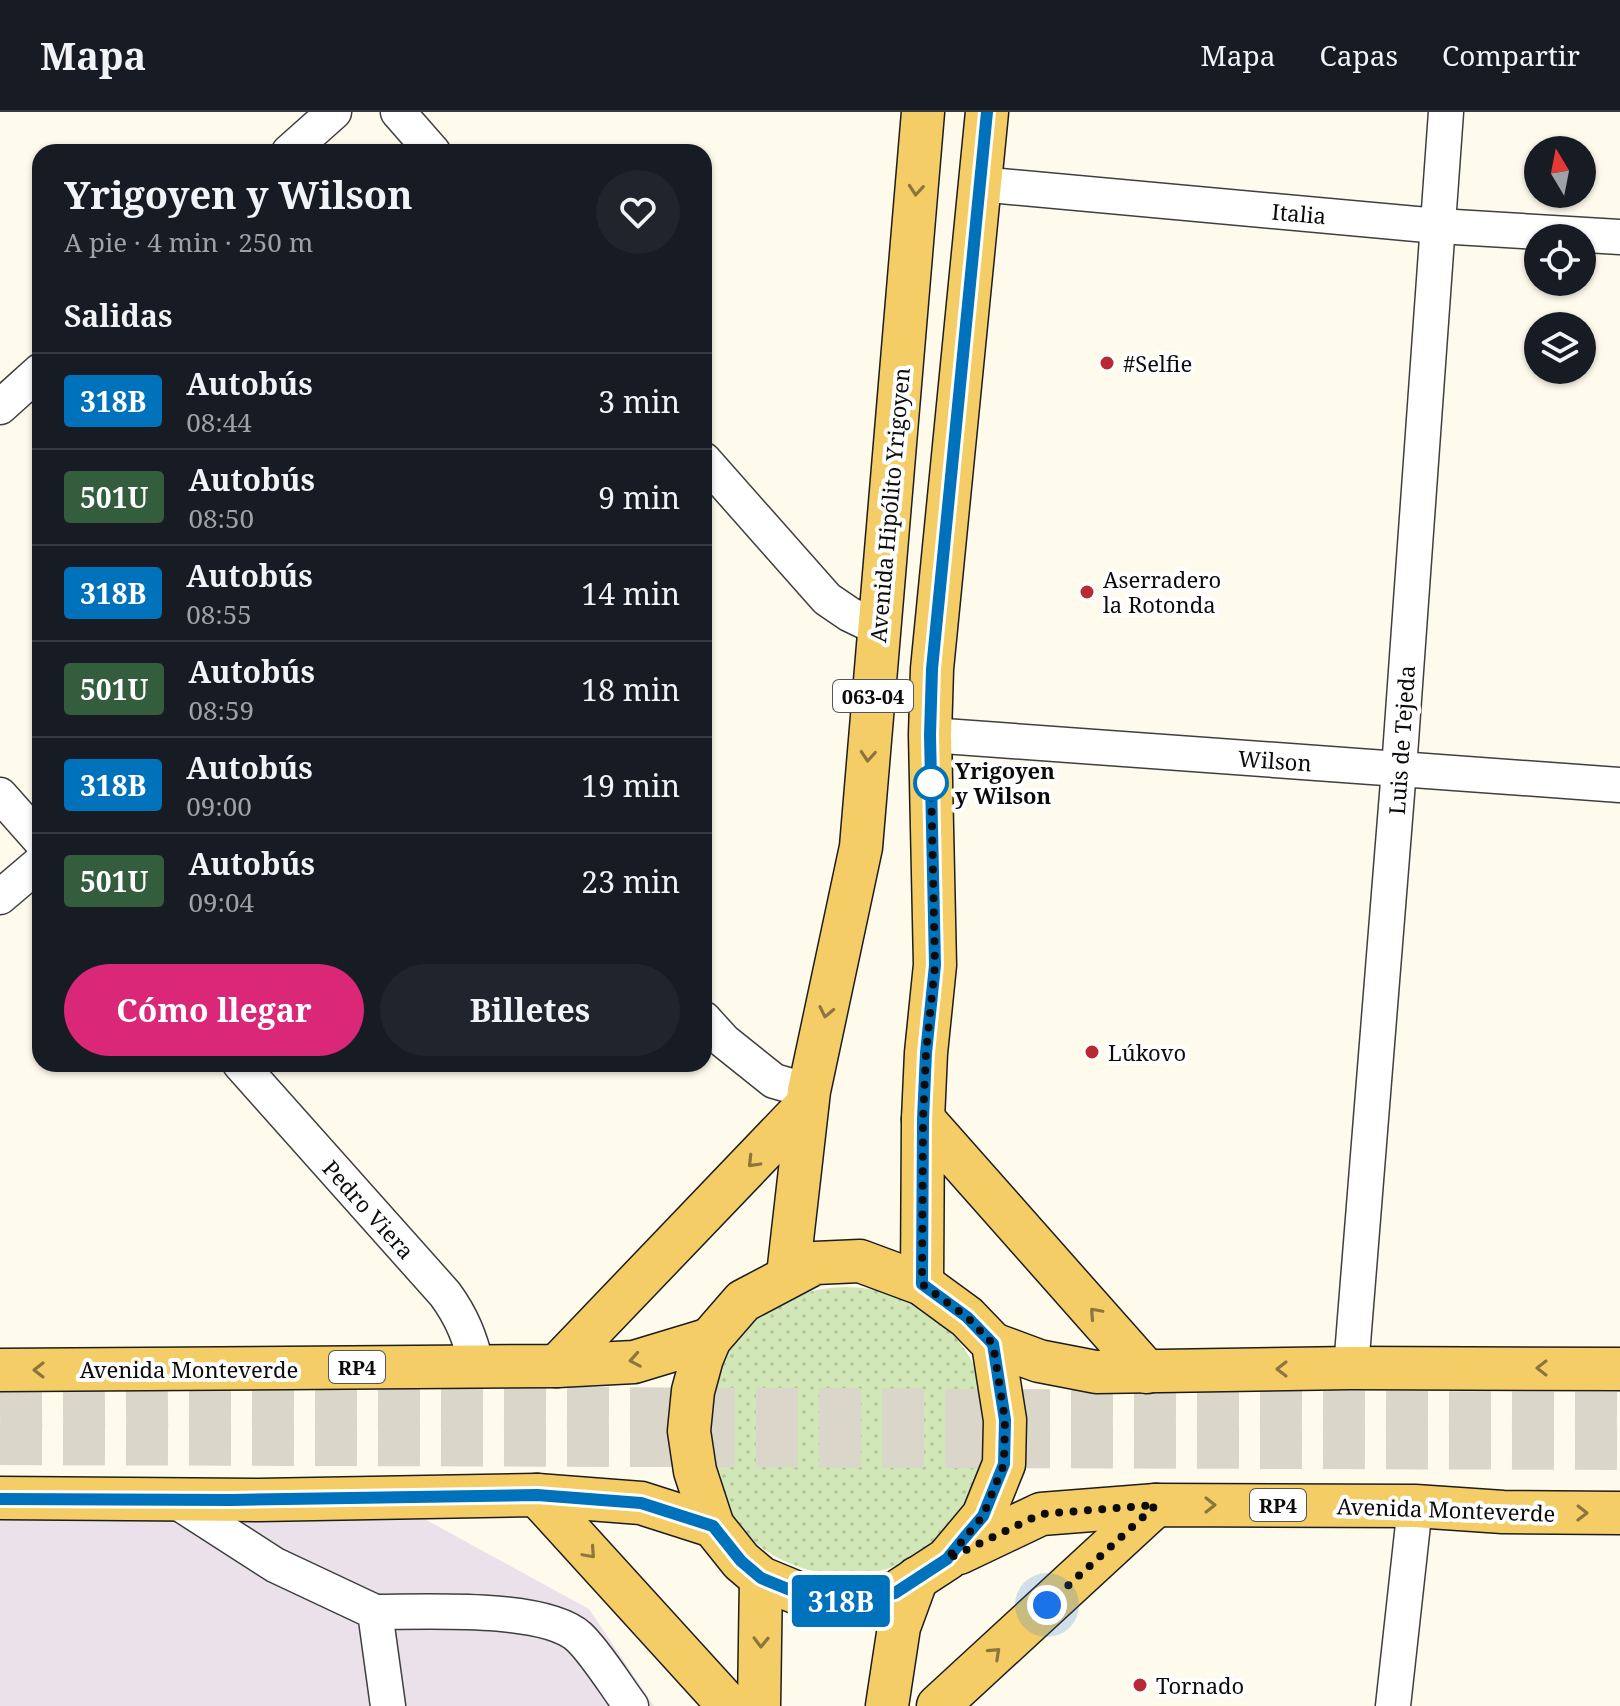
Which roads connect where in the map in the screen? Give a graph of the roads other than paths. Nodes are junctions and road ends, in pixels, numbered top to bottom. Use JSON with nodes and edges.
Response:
{"nodes":[{"id":1,"x":334,"y":112,"type":"edge"},
{"id":2,"x":398,"y":112,"type":"edge"},
{"id":3,"x":923,"y":112,"type":"edge"},
{"id":4,"x":987,"y":112,"type":"edge"},
{"id":5,"x":1446,"y":112,"type":"edge"},
{"id":6,"x":298,"y":144,"type":"edge"},
{"id":7,"x":426,"y":144,"type":"edge"},
{"id":8,"x":979,"y":184,"type":"junction"},
{"id":9,"x":1438,"y":226,"type":"junction"},
{"id":10,"x":1620,"y":237,"type":"edge"},
{"id":11,"x":32,"y":378,"type":"edge"},
{"id":12,"x":0,"y":407,"type":"edge"},
{"id":13,"x":712,"y":469,"type":"edge"},
{"id":14,"x":878,"y":628,"type":"junction"},
{"id":15,"x":930,"y":735,"type":"junction"},
{"id":16,"x":1399,"y":769,"type":"junction"},
{"id":17,"x":1620,"y":785,"type":"edge"},
{"id":18,"x":0,"y":795,"type":"edge"},
{"id":19,"x":32,"y":831,"type":"edge"},
{"id":20,"x":32,"y":870,"type":"edge"},
{"id":21,"x":0,"y":897,"type":"edge"},
{"id":22,"x":712,"y":1028,"type":"edge"},
{"id":23,"x":247,"y":1072,"type":"edge"},
{"id":24,"x":808,"y":1098,"type":"junction"},
{"id":25,"x":923,"y":1119,"type":"junction"},
{"id":26,"x":788,"y":1275,"type":"junction"},
{"id":27,"x":922,"y":1284,"type":"junction"},
{"id":28,"x":710,"y":1339,"type":"junction"},
{"id":29,"x":993,"y":1344,"type":"junction"},
{"id":30,"x":477,"y":1366,"type":"junction"},
{"id":31,"x":557,"y":1366,"type":"junction"},
{"id":32,"x":1351,"y":1368,"type":"junction"},
{"id":33,"x":1620,"y":1369,"type":"edge"},
{"id":34,"x":0,"y":1370,"type":"edge"},
{"id":35,"x":1147,"y":1372,"type":"junction"},
{"id":36,"x":537,"y":1495,"type":"junction"},
{"id":37,"x":0,"y":1498,"type":"edge"},
{"id":38,"x":174,"y":1500,"type":"junction"},
{"id":39,"x":1156,"y":1505,"type":"junction"},
{"id":40,"x":1415,"y":1506,"type":"junction"},
{"id":41,"x":1620,"y":1513,"type":"edge"},
{"id":42,"x":713,"y":1526,"type":"junction"},
{"id":43,"x":932,"y":1569,"type":"junction"},
{"id":44,"x":761,"y":1578,"type":"junction"},
{"id":45,"x":375,"y":1612,"type":"junction"},
{"id":46,"x":388,"y":1706,"type":"edge"},
{"id":47,"x":631,"y":1706,"type":"edge"},
{"id":48,"x":729,"y":1706,"type":"edge"},
{"id":49,"x":759,"y":1706,"type":"edge"},
{"id":50,"x":887,"y":1706,"type":"edge"},
{"id":51,"x":938,"y":1706,"type":"edge"},
{"id":52,"x":1393,"y":1706,"type":"edge"}],
"edges":[{"from":1,"to":6,"type":"street"},
{"from":2,"to":7,"type":"street"},
{"from":3,"to":14,"type":"main road","name":"Avenida Hipólito Yrigoyen","number":"063-04","one_way":true},
{"from":4,"to":8,"type":"main road","number":"063-04"},
{"from":5,"to":9,"type":"street","name":"Luis de Tejeda"},
{"from":8,"to":9,"type":"street","name":"Italia"},
{"from":8,"to":15,"type":"main road","number":"063-04"},
{"from":9,"to":10,"type":"street","name":"Italia"},
{"from":9,"to":16,"type":"street","name":"Luis de Tejeda"},
{"from":11,"to":12,"type":"street"},
{"from":13,"to":14,"type":"street"},
{"from":14,"to":24,"type":"main road","name":"Avenida Hipólito Yrigoyen","number":"063-04","one_way":true},
{"from":15,"to":16,"type":"street","name":"Wilson"},
{"from":15,"to":25,"type":"main road","number":"063-04"},
{"from":16,"to":17,"type":"street","name":"Wilson"},
{"from":16,"to":32,"type":"street","name":"Luis de Tejeda"},
{"from":18,"to":19,"type":"street"},
{"from":20,"to":21,"type":"street"},
{"from":22,"to":24,"type":"street"},
{"from":23,"to":30,"type":"street","name":"Pedro Viera"},
{"from":24,"to":26,"type":"main road","name":"Avenida Hipólito Yrigoyen","number":"063-04"},
{"from":24,"to":31,"type":"main road","one_way":true},
{"from":25,"to":27,"type":"main road","number":"063-04"},
{"from":35,"to":25,"type":"main road","one_way":true},
{"from":26,"to":27,"type":"main road","number":"RP4"},
{"from":26,"to":28,"type":"main road","number":"RP4"},
{"from":27,"to":29,"type":"main road","number":"RP4"},
{"from":28,"to":31,"type":"main road","name":"Avenida Monteverde","number":"RP4","one_way":true},
{"from":28,"to":42,"type":"main road","number":"RP4"},
{"from":29,"to":35,"type":"main road","number":"RP4"},
{"from":29,"to":43,"type":"main road","number":"RP4"},
{"from":30,"to":31,"type":"main road","name":"Avenida Monteverde","number":"RP4"},
{"from":30,"to":34,"type":"main road","name":"Avenida Monteverde","number":"RP4","one_way":true},
{"from":33,"to":32,"type":"main road","number":"RP4","one_way":true},
{"from":32,"to":35,"type":"main road","number":"RP4","one_way":true},
{"from":36,"to":38,"type":"main road"},
{"from":36,"to":42,"type":"main road"},
{"from":36,"to":48,"type":"main road","one_way":true},
{"from":37,"to":38,"type":"main road"},
{"from":38,"to":45,"type":"street"},
{"from":39,"to":40,"type":"main road","name":"Avenida Monteverde","number":"RP4","one_way":true},
{"from":39,"to":43,"type":"main road","name":"Avenida Monteverde","number":"RP4"},
{"from":51,"to":39,"type":"main road","one_way":true},
{"from":40,"to":41,"type":"main road","name":"Avenida Monteverde","number":"RP4","one_way":true},
{"from":40,"to":52,"type":"street"},
{"from":42,"to":44,"type":"main road","number":"RP4"},
{"from":43,"to":44,"type":"main road","number":"RP4"},
{"from":43,"to":50,"type":"main road"},
{"from":44,"to":49,"type":"main road","one_way":true},
{"from":45,"to":46,"type":"street"},
{"from":45,"to":47,"type":"street"}]}
